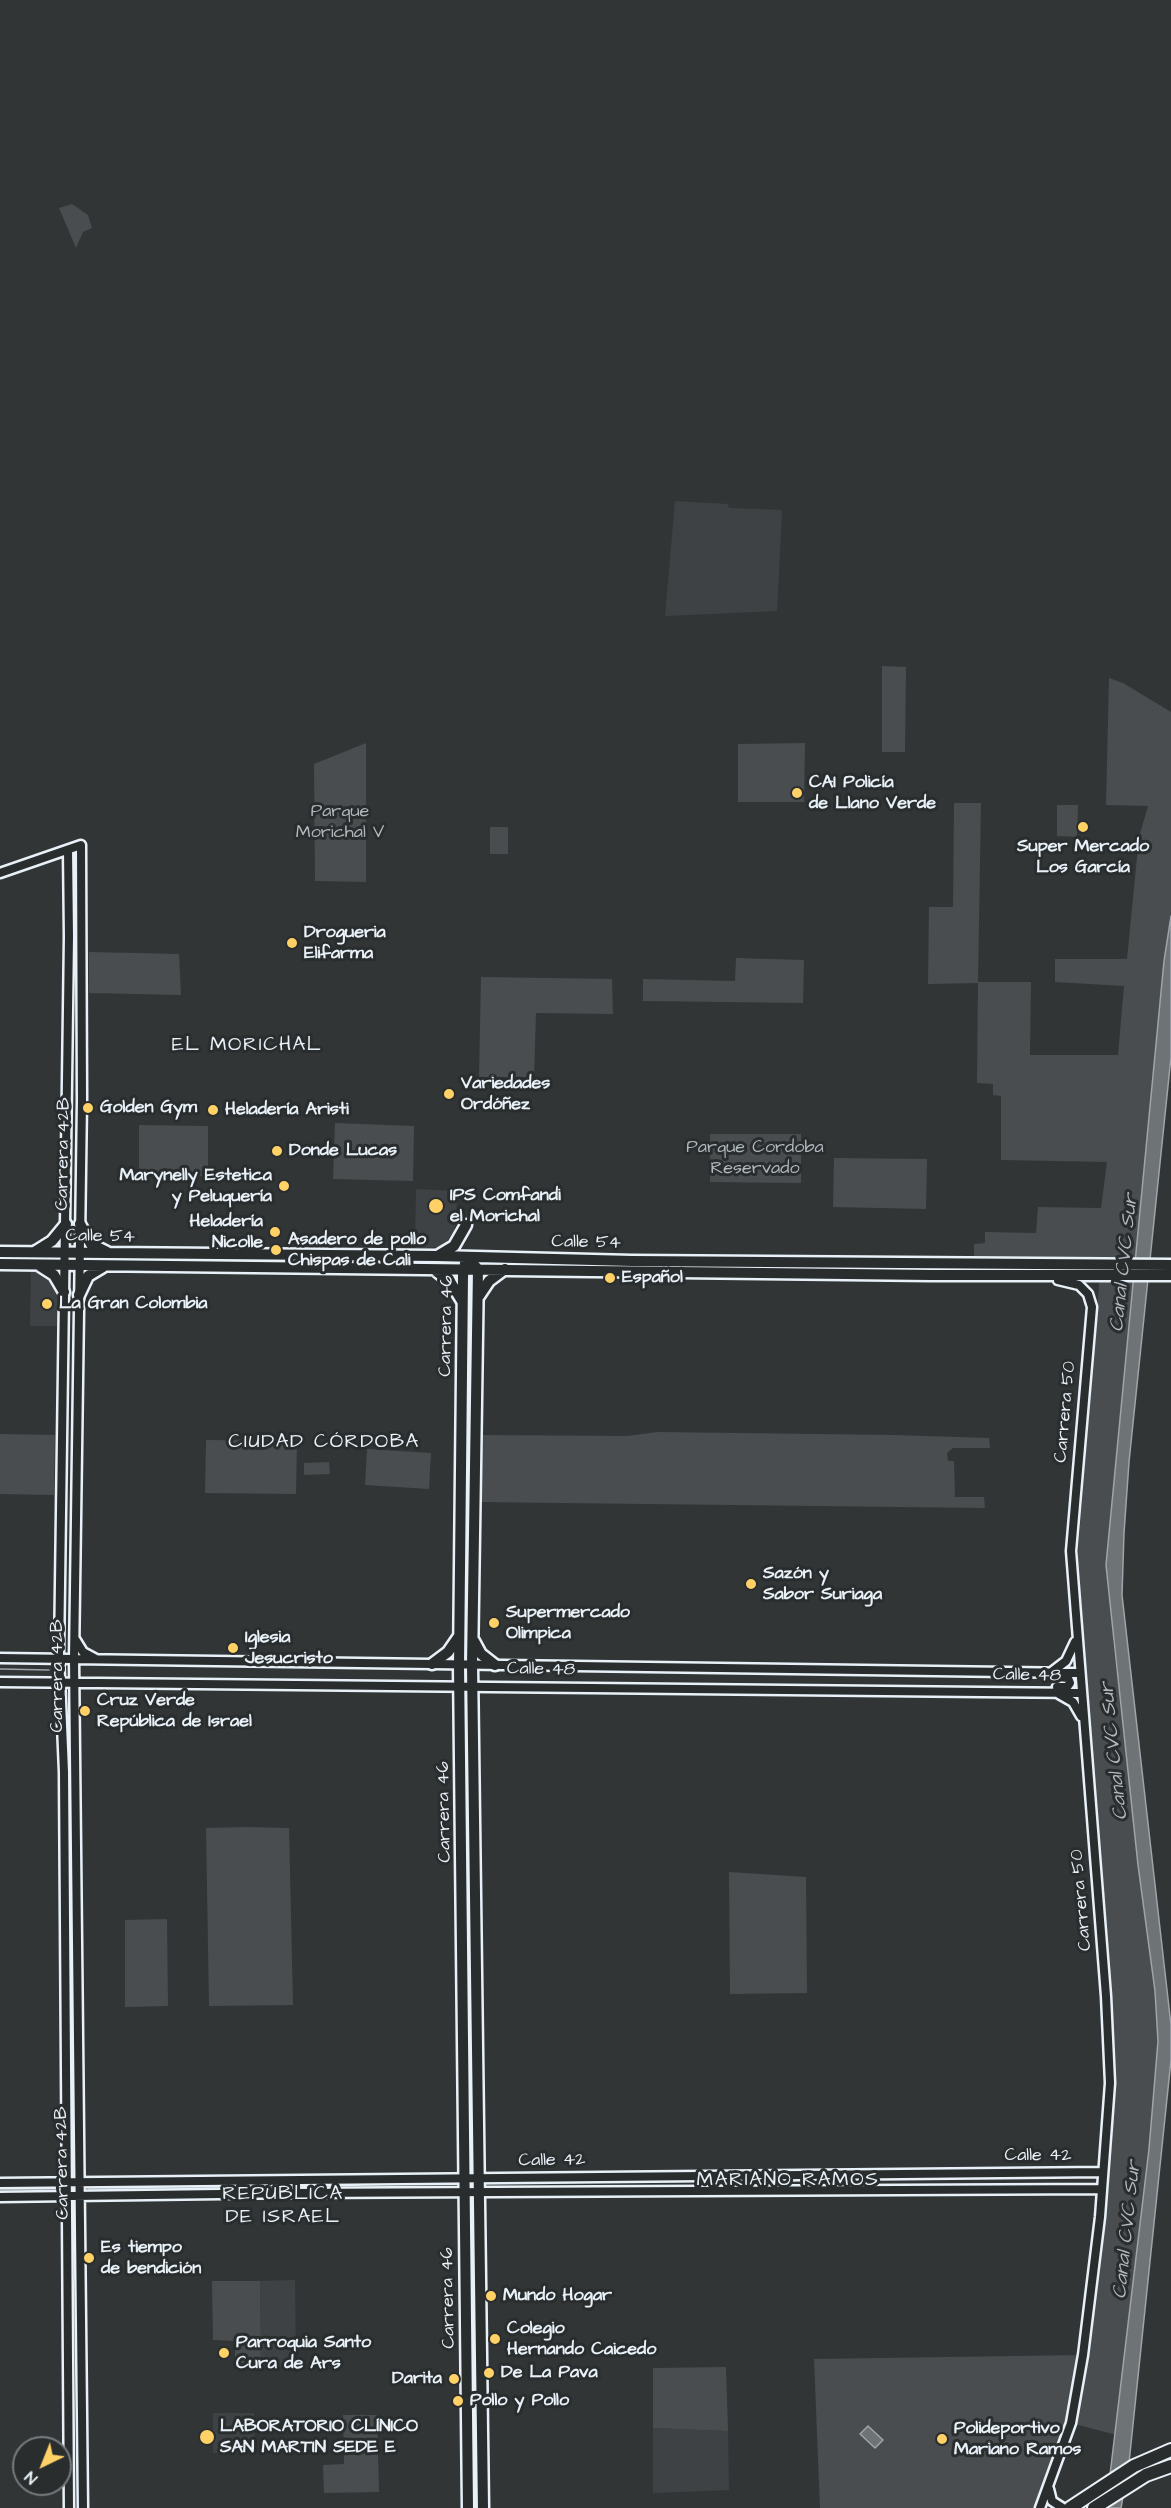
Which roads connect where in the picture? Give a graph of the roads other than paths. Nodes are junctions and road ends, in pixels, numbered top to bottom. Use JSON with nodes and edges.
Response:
{"nodes":[{"id":1,"x":68,"y":850,"type":"junction"},
{"id":2,"x":0,"y":873,"type":"edge"},
{"id":3,"x":66,"y":1224,"type":"junction"},
{"id":4,"x":80,"y":1224,"type":"junction"},
{"id":5,"x":466,"y":1225,"type":"dead end"},
{"id":6,"x":0,"y":1252,"type":"edge"},
{"id":7,"x":64,"y":1253,"type":"junction"},
{"id":8,"x":79,"y":1253,"type":"junction"},
{"id":9,"x":119,"y":1254,"type":"junction"},
{"id":10,"x":437,"y":1256,"type":"junction"},
{"id":11,"x":466,"y":1257,"type":"junction"},
{"id":12,"x":32,"y":1258,"type":"junction"},
{"id":13,"x":0,"y":1264,"type":"edge"},
{"id":14,"x":1171,"y":1264,"type":"edge"},
{"id":15,"x":64,"y":1265,"type":"junction"},
{"id":16,"x":79,"y":1265,"type":"junction"},
{"id":17,"x":108,"y":1266,"type":"junction"},
{"id":18,"x":1083,"y":1268,"type":"junction"},
{"id":19,"x":463,"y":1269,"type":"junction"},
{"id":20,"x":478,"y":1269,"type":"junction"},
{"id":21,"x":505,"y":1269,"type":"junction"},
{"id":22,"x":435,"y":1270,"type":"junction"},
{"id":23,"x":931,"y":1275,"type":"junction"},
{"id":24,"x":1171,"y":1275,"type":"edge"},
{"id":25,"x":64,"y":1292,"type":"junction"},
{"id":26,"x":79,"y":1295,"type":"junction"},
{"id":27,"x":463,"y":1304,"type":"junction"},
{"id":28,"x":477,"y":1305,"type":"junction"},
{"id":29,"x":1092,"y":1307,"type":"joint"},
{"id":30,"x":63,"y":1315,"type":"junction"},
{"id":31,"x":79,"y":1318,"type":"junction"},
{"id":32,"x":462,"y":1362,"type":"junction"},
{"id":33,"x":476,"y":1362,"type":"junction"},
{"id":34,"x":459,"y":1635,"type":"junction"},
{"id":35,"x":1077,"y":1636,"type":"junction"},
{"id":36,"x":59,"y":1637,"type":"junction"},
{"id":37,"x":74,"y":1637,"type":"junction"},
{"id":38,"x":473,"y":1638,"type":"junction"},
{"id":39,"x":0,"y":1658,"type":"edge"},
{"id":40,"x":35,"y":1659,"type":"junction"},
{"id":41,"x":59,"y":1659,"type":"junction"},
{"id":42,"x":74,"y":1659,"type":"junction"},
{"id":43,"x":99,"y":1660,"type":"junction"},
{"id":44,"x":432,"y":1665,"type":"junction"},
{"id":45,"x":459,"y":1665,"type":"junction"},
{"id":46,"x":472,"y":1665,"type":"junction"},
{"id":47,"x":495,"y":1665,"type":"junction"},
{"id":48,"x":1042,"y":1672,"type":"junction"},
{"id":49,"x":1052,"y":1672,"type":"junction"},
{"id":50,"x":1079,"y":1673,"type":"junction"},
{"id":51,"x":0,"y":1682,"type":"edge"},
{"id":52,"x":61,"y":1682,"type":"junction"},
{"id":53,"x":74,"y":1683,"type":"junction"},
{"id":54,"x":460,"y":1686,"type":"junction"},
{"id":55,"x":473,"y":1686,"type":"junction"},
{"id":56,"x":1040,"y":1692,"type":"junction"},
{"id":57,"x":1055,"y":1692,"type":"junction"},
{"id":58,"x":1081,"y":1692,"type":"junction"},
{"id":59,"x":1083,"y":1719,"type":"junction"},
{"id":60,"x":1103,"y":2172,"type":"junction"},
{"id":61,"x":465,"y":2178,"type":"junction"},
{"id":62,"x":478,"y":2178,"type":"junction"},
{"id":63,"x":67,"y":2182,"type":"junction"},
{"id":64,"x":80,"y":2182,"type":"junction"},
{"id":65,"x":0,"y":2183,"type":"edge"},
{"id":66,"x":1102,"y":2189,"type":"junction"},
{"id":67,"x":465,"y":2193,"type":"junction"},
{"id":68,"x":479,"y":2193,"type":"junction"},
{"id":69,"x":67,"y":2196,"type":"junction"},
{"id":70,"x":80,"y":2196,"type":"junction"},
{"id":71,"x":0,"y":2197,"type":"edge"},
{"id":72,"x":1171,"y":2450,"type":"edge"},
{"id":73,"x":1171,"y":2466,"type":"edge"},
{"id":74,"x":1050,"y":2485,"type":"junction"},
{"id":75,"x":1099,"y":2505,"type":"edge"},
{"id":76,"x":69,"y":2508,"type":"edge"},
{"id":77,"x":84,"y":2508,"type":"edge"},
{"id":78,"x":468,"y":2508,"type":"edge"},
{"id":79,"x":483,"y":2508,"type":"edge"},
{"id":80,"x":1040,"y":2508,"type":"edge"},
{"id":81,"x":1063,"y":2508,"type":"edge"},
{"id":82,"x":1070,"y":2508,"type":"edge"}],
"edges":[{"from":1,"to":2,"type":"street"},
{"from":1,"to":3,"type":"street","name":"Carrera 42B"},
{"from":1,"to":4,"type":"street","name":"Carrera 42B"},
{"from":3,"to":7,"type":"street","name":"Carrera 42B"},
{"from":3,"to":12,"type":"main road"},
{"from":4,"to":8,"type":"street","name":"Carrera 42B"},
{"from":4,"to":9,"type":"main road"},
{"from":5,"to":10,"type":"main road"},
{"from":6,"to":12,"type":"main road","name":"Calle 54"},
{"from":7,"to":8,"type":"main road","name":"Calle 54"},
{"from":7,"to":12,"type":"main road","name":"Calle 54"},
{"from":7,"to":15,"type":"street","name":"Carrera 42B"},
{"from":8,"to":9,"type":"main road","name":"Calle 54"},
{"from":8,"to":16,"type":"street","name":"Carrera 42B"},
{"from":9,"to":10,"type":"main road","name":"Calle 54"},
{"from":10,"to":11,"type":"main road","name":"Calle 54"},
{"from":11,"to":18,"type":"main road","name":"Calle 54"},
{"from":11,"to":19,"type":"main road","name":"Carrera 46"},
{"from":11,"to":20,"type":"main road","name":"Carrera 46"},
{"from":12,"to":13,"type":"main road","name":"Calle 54"},
{"from":12,"to":15,"type":"main road","name":"Calle 54"},
{"from":12,"to":25,"type":"main road"},
{"from":14,"to":18,"type":"main road","name":"Calle 54"},
{"from":15,"to":16,"type":"main road","name":"Calle 54"},
{"from":15,"to":25,"type":"street","name":"Carrera 42B"},
{"from":16,"to":17,"type":"main road","name":"Calle 54"},
{"from":16,"to":26,"type":"street","name":"Carrera 42B"},
{"from":17,"to":22,"type":"main road","name":"Calle 54"},
{"from":17,"to":26,"type":"main road"},
{"from":18,"to":23,"type":"main road","name":"Calle 54"},
{"from":18,"to":24,"type":"main road","name":"Calle 54"},
{"from":19,"to":20,"type":"main road","name":"Calle 54"},
{"from":19,"to":22,"type":"main road","name":"Calle 54"},
{"from":19,"to":27,"type":"main road","name":"Carrera 46"},
{"from":20,"to":21,"type":"main road","name":"Calle 54"},
{"from":20,"to":28,"type":"main road","name":"Carrera 46"},
{"from":21,"to":23,"type":"main road","name":"Calle 54"},
{"from":21,"to":28,"type":"main road"},
{"from":22,"to":27,"type":"main road"},
{"from":23,"to":29,"type":"street","name":"Calle 54"},
{"from":25,"to":30,"type":"street","name":"Carrera 42B"},
{"from":26,"to":31,"type":"street","name":"Carrera 42B"},
{"from":27,"to":32,"type":"main road","name":"Carrera 46"},
{"from":28,"to":33,"type":"main road","name":"Carrera 46"},
{"from":29,"to":35,"type":"street","name":"Carrera 50"},
{"from":30,"to":31,"type":"street"},
{"from":30,"to":36,"type":"street","name":"Carrera 42B"},
{"from":31,"to":37,"type":"street","name":"Carrera 42B"},
{"from":32,"to":33,"type":"main road"},
{"from":32,"to":34,"type":"main road","name":"Carrera 46"},
{"from":33,"to":38,"type":"main road","name":"Carrera 46"},
{"from":34,"to":44,"type":"main road"},
{"from":34,"to":45,"type":"main road","name":"Carrera 46"},
{"from":35,"to":49,"type":"street"},
{"from":35,"to":50,"type":"street","name":"Carrera 50"},
{"from":36,"to":40,"type":"street"},
{"from":36,"to":41,"type":"street","name":"Carrera 42B"},
{"from":37,"to":42,"type":"street","name":"Carrera 42B"},
{"from":37,"to":43,"type":"street"},
{"from":38,"to":46,"type":"main road","name":"Carrera 46"},
{"from":38,"to":47,"type":"main road"},
{"from":39,"to":40,"type":"street","name":"Calle 48"},
{"from":40,"to":41,"type":"street","name":"Calle 48"},
{"from":41,"to":42,"type":"street","name":"Calle 48"},
{"from":41,"to":52,"type":"street","name":"Carrera 42B"},
{"from":42,"to":43,"type":"street","name":"Calle 48"},
{"from":42,"to":53,"type":"street","name":"Carrera 42B"},
{"from":43,"to":44,"type":"street","name":"Calle 48"},
{"from":44,"to":45,"type":"street","name":"Calle 48"},
{"from":45,"to":46,"type":"street","name":"Calle 48"},
{"from":45,"to":54,"type":"main road","name":"Carrera 46"},
{"from":46,"to":47,"type":"street","name":"Calle 48"},
{"from":46,"to":55,"type":"main road","name":"Carrera 46"},
{"from":47,"to":48,"type":"street","name":"Calle 48"},
{"from":48,"to":49,"type":"street","name":"Calle 48"},
{"from":48,"to":56,"type":"street"},
{"from":49,"to":50,"type":"street","name":"Calle 48"},
{"from":50,"to":58,"type":"street","name":"Carrera 50"},
{"from":51,"to":52,"type":"street","name":"Calle 48"},
{"from":52,"to":53,"type":"street","name":"Calle 48"},
{"from":52,"to":63,"type":"street","name":"Carrera 42B"},
{"from":53,"to":54,"type":"street","name":"Calle 48"},
{"from":53,"to":64,"type":"street","name":"Carrera 42B"},
{"from":54,"to":55,"type":"street","name":"Calle 48"},
{"from":54,"to":61,"type":"main road","name":"Carrera 46"},
{"from":55,"to":56,"type":"street","name":"Calle 48"},
{"from":55,"to":62,"type":"main road","name":"Carrera 46"},
{"from":56,"to":57,"type":"street","name":"Calle 48"},
{"from":57,"to":58,"type":"street","name":"Calle 48"},
{"from":57,"to":59,"type":"street"},
{"from":58,"to":59,"type":"street","name":"Carrera 50"},
{"from":59,"to":60,"type":"street","name":"Carrera 50"},
{"from":60,"to":62,"type":"street","name":"Calle 42"},
{"from":60,"to":66,"type":"street","name":"Carrera 50"},
{"from":61,"to":62,"type":"street","name":"Calle 42"},
{"from":61,"to":64,"type":"street","name":"Calle 42"},
{"from":61,"to":67,"type":"main road","name":"Carrera 46"},
{"from":62,"to":68,"type":"main road","name":"Carrera 46"},
{"from":63,"to":64,"type":"street","name":"Calle 42"},
{"from":63,"to":65,"type":"street","name":"Calle 42"},
{"from":63,"to":69,"type":"street","name":"Carrera 42B"},
{"from":64,"to":70,"type":"street","name":"Carrera 42B"},
{"from":66,"to":68,"type":"street","name":"Calle 42"},
{"from":66,"to":74,"type":"street","name":"Carrera 50"},
{"from":67,"to":68,"type":"street","name":"Calle 42"},
{"from":67,"to":70,"type":"street","name":"Calle 42"},
{"from":67,"to":78,"type":"main road","name":"Carrera 46"},
{"from":68,"to":79,"type":"main road","name":"Carrera 46"},
{"from":69,"to":70,"type":"street","name":"Calle 42"},
{"from":69,"to":71,"type":"street","name":"Calle 42"},
{"from":69,"to":76,"type":"street","name":"Carrera 42B"},
{"from":70,"to":77,"type":"street","name":"Carrera 42B"},
{"from":72,"to":82,"type":"highway"},
{"from":73,"to":75,"type":"highway"},
{"from":74,"to":80,"type":"street","name":"Carrera 50"},
{"from":74,"to":81,"type":"street"}]}
